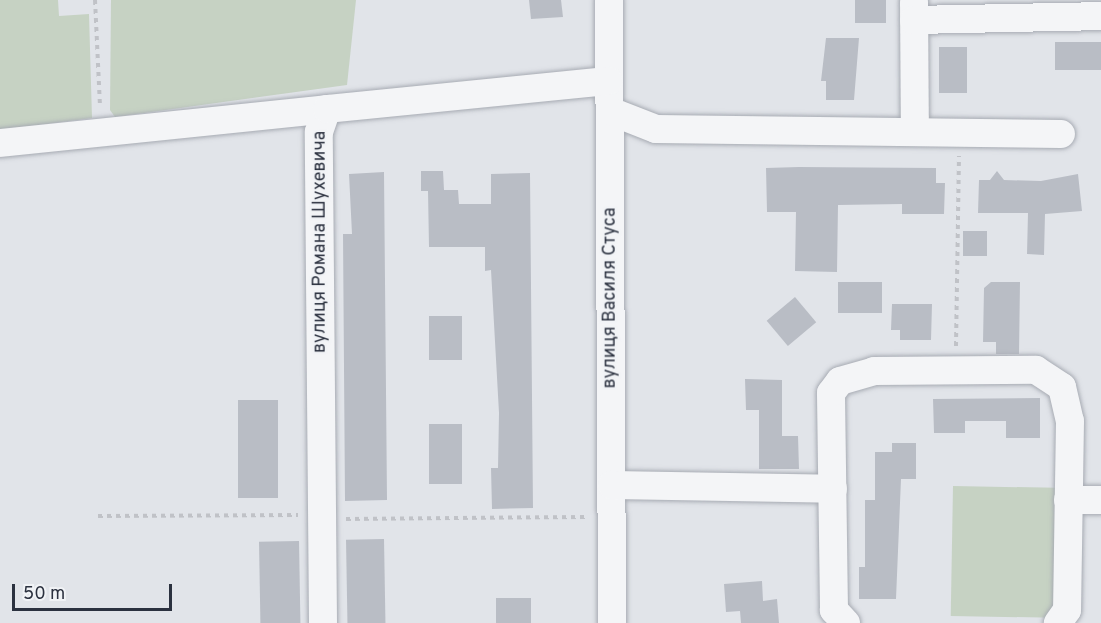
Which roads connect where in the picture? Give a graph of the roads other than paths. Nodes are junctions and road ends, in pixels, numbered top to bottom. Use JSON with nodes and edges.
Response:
{"nodes":[{"id":1,"x":609,"y":0,"type":"edge"},
{"id":2,"x":914,"y":10,"type":"edge"},
{"id":3,"x":1101,"y":16,"type":"edge"},
{"id":4,"x":609,"y":81,"type":"junction"},
{"id":5,"x":327,"y":109,"type":"junction"},
{"id":6,"x":610,"y":111,"type":"junction"},
{"id":7,"x":915,"y":132,"type":"junction"},
{"id":8,"x":1061,"y":134,"type":"dead end"},
{"id":9,"x":0,"y":143,"type":"edge"},
{"id":10,"x":612,"y":485,"type":"junction"},
{"id":11,"x":833,"y":489,"type":"junction"},
{"id":12,"x":1068,"y":500,"type":"junction"},
{"id":13,"x":1101,"y":500,"type":"edge"},
{"id":14,"x":323,"y":623,"type":"edge"},
{"id":15,"x":612,"y":623,"type":"edge"},
{"id":16,"x":846,"y":623,"type":"edge"},
{"id":17,"x":1059,"y":623,"type":"edge"}],
"edges":[{"from":1,"to":4,"type":"street","name":"вулиця Василя Стуса"},
{"from":2,"to":3,"type":"street"},
{"from":2,"to":7,"type":"street"},
{"from":4,"to":5,"type":"street","name":"вулиця Романа Шухевича"},
{"from":4,"to":6,"type":"street","name":"вулиця Василя Стуса"},
{"from":5,"to":9,"type":"street"},
{"from":5,"to":14,"type":"street","name":"вулиця Романа Шухевича"},
{"from":6,"to":7,"type":"street"},
{"from":6,"to":10,"type":"street","name":"вулиця Василя Стуса"},
{"from":7,"to":8,"type":"street"},
{"from":10,"to":11,"type":"street"},
{"from":10,"to":15,"type":"street","name":"вулиця Василя Стуса"},
{"from":11,"to":12,"type":"street"},
{"from":11,"to":16,"type":"street"},
{"from":12,"to":13,"type":"street"},
{"from":12,"to":17,"type":"street"}]}
